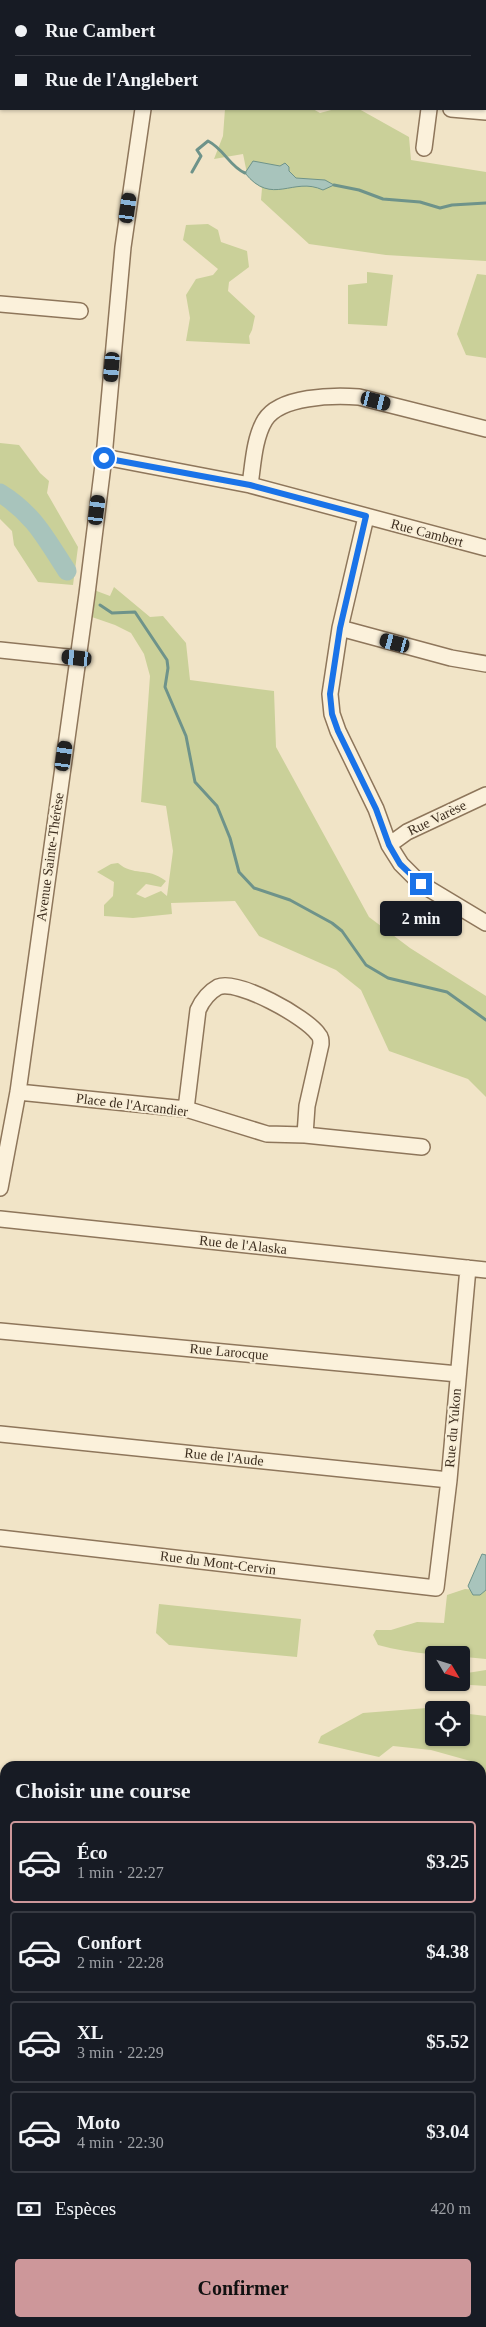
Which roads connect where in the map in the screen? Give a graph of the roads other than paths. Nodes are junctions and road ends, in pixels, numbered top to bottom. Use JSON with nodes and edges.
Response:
{"nodes":[{"id":1,"x":143,"y":110,"type":"edge"},
{"id":2,"x":429,"y":110,"type":"edge"},
{"id":3,"x":463,"y":110,"type":"edge"},
{"id":4,"x":486,"y":112,"type":"edge"},
{"id":5,"x":424,"y":148,"type":"dead end"},
{"id":6,"x":0,"y":304,"type":"edge"},
{"id":7,"x":80,"y":311,"type":"dead end"},
{"id":8,"x":486,"y":429,"type":"edge"},
{"id":9,"x":104,"y":458,"type":"junction"},
{"id":10,"x":250,"y":485,"type":"junction"},
{"id":11,"x":366,"y":516,"type":"junction"},
{"id":12,"x":486,"y":548,"type":"edge"},
{"id":13,"x":340,"y":628,"type":"junction"},
{"id":14,"x":0,"y":650,"type":"edge"},
{"id":15,"x":77,"y":658,"type":"junction"},
{"id":16,"x":486,"y":664,"type":"edge"},
{"id":17,"x":486,"y":795,"type":"edge"},
{"id":18,"x":389,"y":845,"type":"junction"},
{"id":19,"x":486,"y":923,"type":"edge"},
{"id":20,"x":18,"y":1092,"type":"junction"},
{"id":21,"x":186,"y":1109,"type":"junction"},
{"id":22,"x":305,"y":1135,"type":"junction"},
{"id":23,"x":422,"y":1147,"type":"dead end"},
{"id":24,"x":0,"y":1188,"type":"edge"},
{"id":25,"x":0,"y":1220,"type":"edge"},
{"id":26,"x":468,"y":1268,"type":"junction"},
{"id":27,"x":486,"y":1270,"type":"edge"},
{"id":28,"x":0,"y":1331,"type":"edge"},
{"id":29,"x":458,"y":1374,"type":"junction"},
{"id":30,"x":0,"y":1434,"type":"edge"},
{"id":31,"x":449,"y":1480,"type":"junction"},
{"id":32,"x":0,"y":1538,"type":"edge"},
{"id":33,"x":436,"y":1588,"type":"joint"}],
"edges":[{"from":1,"to":9,"type":"street","name":"Avenue Sainte-Thérèse"},
{"from":2,"to":5,"type":"street"},
{"from":3,"to":4,"type":"street"},
{"from":6,"to":7,"type":"street"},
{"from":8,"to":10,"type":"street"},
{"from":9,"to":10,"type":"street","name":"Rue Cambert"},
{"from":9,"to":15,"type":"street","name":"Avenue Sainte-Thérèse"},
{"from":10,"to":11,"type":"street","name":"Rue Cambert"},
{"from":11,"to":12,"type":"street","name":"Rue Cambert"},
{"from":11,"to":13,"type":"street"},
{"from":13,"to":16,"type":"street"},
{"from":13,"to":18,"type":"street"},
{"from":14,"to":15,"type":"street"},
{"from":15,"to":20,"type":"street","name":"Avenue Sainte-Thérèse"},
{"from":17,"to":18,"type":"street","name":"Rue Varèse"},
{"from":18,"to":19,"type":"street"},
{"from":20,"to":21,"type":"street","name":"Place de l'Arcandier"},
{"from":20,"to":24,"type":"street","name":"Avenue Sainte-Thérèse"},
{"from":21,"to":22,"type":"street","name":"Place de l'Arcandier"},
{"from":21,"to":22,"type":"street"},
{"from":22,"to":23,"type":"street","name":"Place de l'Arcandier"},
{"from":25,"to":26,"type":"street","name":"Rue de l'Alaska"},
{"from":26,"to":27,"type":"street","name":"Rue de l'Alaska"},
{"from":26,"to":29,"type":"street","name":"Rue du Yukon"},
{"from":28,"to":29,"type":"street","name":"Rue Larocque"},
{"from":29,"to":31,"type":"street","name":"Rue du Yukon"},
{"from":30,"to":31,"type":"street","name":"Rue de l'Aude"},
{"from":31,"to":33,"type":"street","name":"Rue du Yukon"},
{"from":32,"to":33,"type":"street","name":"Rue du Mont-Cervin"}]}
